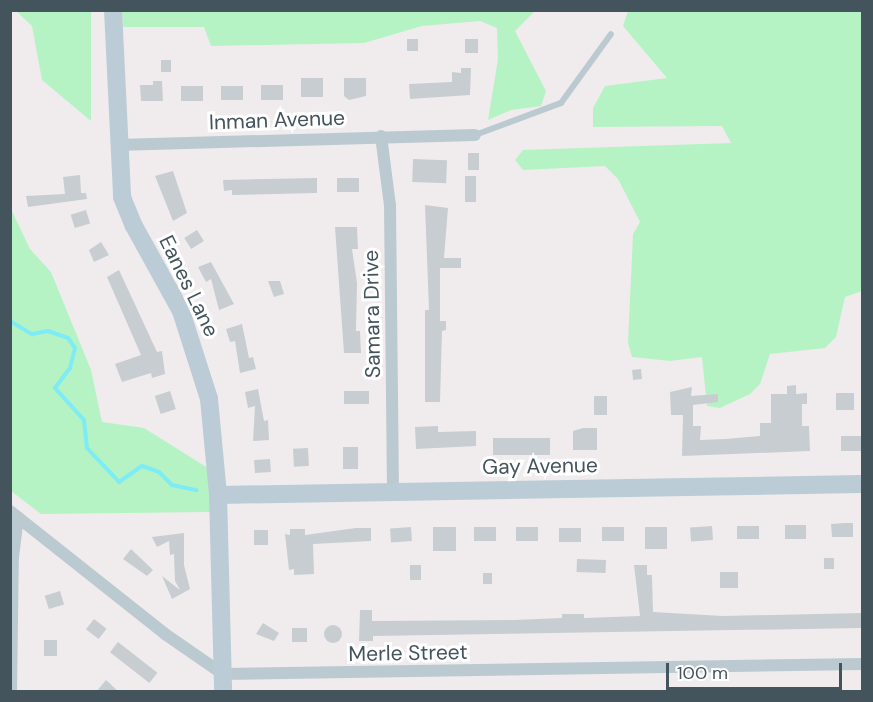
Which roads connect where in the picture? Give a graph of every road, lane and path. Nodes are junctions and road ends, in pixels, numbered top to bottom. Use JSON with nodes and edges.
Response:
{"nodes":[{"id":1,"x":113,"y":10,"type":"edge"},
{"id":2,"x":611,"y":34,"type":"dead end"},
{"id":3,"x":475,"y":135,"type":"joint"},
{"id":4,"x":381,"y":136,"type":"junction"},
{"id":5,"x":117,"y":145,"type":"junction"},
{"id":6,"x":862,"y":484,"type":"edge"},
{"id":7,"x":393,"y":492,"type":"junction"},
{"id":8,"x":218,"y":495,"type":"junction"},
{"id":9,"x":14,"y":514,"type":"edge"},
{"id":10,"x":862,"y":664,"type":"edge"},
{"id":11,"x":223,"y":683,"type":"edge"},
{"id":12,"x":11,"y":692,"type":"edge"}],
"edges":[{"from":1,"to":5,"type":"street","name":"Eanes Lane"},
{"from":2,"to":3,"type":"lane"},
{"from":3,"to":4,"type":"street","name":"Inman Avenue"},
{"from":4,"to":5,"type":"street","name":"Inman Avenue"},
{"from":4,"to":7,"type":"street","name":"Samara Drive"},
{"from":5,"to":8,"type":"street","name":"Eanes Lane"},
{"from":6,"to":7,"type":"street","name":"Gay Avenue"},
{"from":7,"to":8,"type":"street","name":"Gay Avenue"},
{"from":8,"to":11,"type":"street","name":"Eanes Lane"},
{"from":9,"to":11,"type":"street"},
{"from":9,"to":12,"type":"street"},
{"from":10,"to":11,"type":"street","name":"Merle Street"}]}
